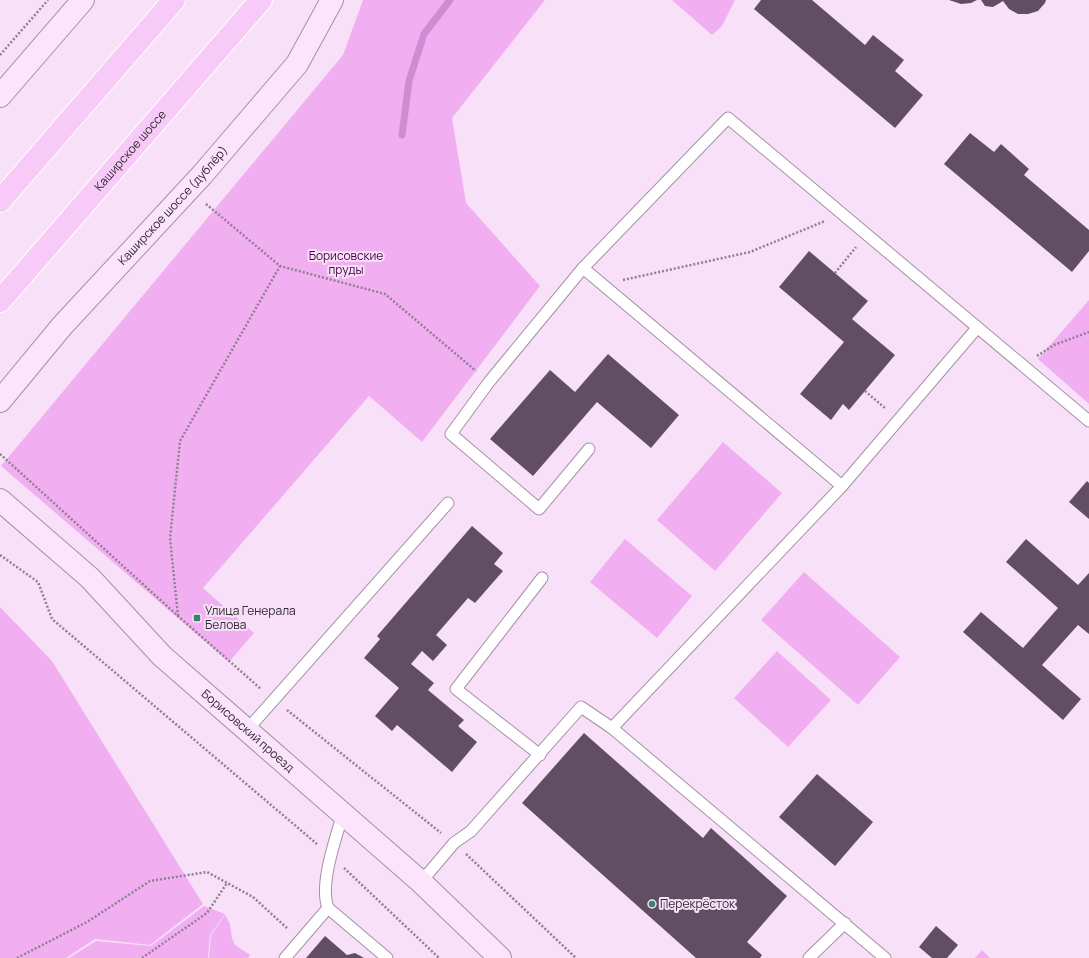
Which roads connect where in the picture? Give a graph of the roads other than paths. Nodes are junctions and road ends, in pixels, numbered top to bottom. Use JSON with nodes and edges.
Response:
{"nodes":[{"id":1,"x":83,"y":0,"type":"edge"},
{"id":2,"x":174,"y":0,"type":"edge"},
{"id":3,"x":261,"y":0,"type":"edge"},
{"id":4,"x":332,"y":0,"type":"edge"},
{"id":5,"x":2,"y":90,"type":"edge"},
{"id":6,"x":0,"y":201,"type":"edge"},
{"id":7,"x":583,"y":268,"type":"junction"},
{"id":8,"x":0,"y":301,"type":"edge"},
{"id":9,"x":977,"y":328,"type":"junction"},
{"id":10,"x":0,"y":401,"type":"edge"},
{"id":11,"x":1089,"y":421,"type":"edge"},
{"id":12,"x":589,"y":449,"type":"dead end"},
{"id":13,"x":842,"y":486,"type":"junction"},
{"id":14,"x":0,"y":500,"type":"edge"},
{"id":15,"x":448,"y":503,"type":"dead end"},
{"id":16,"x":542,"y":578,"type":"dead end"},
{"id":17,"x":612,"y":728,"type":"junction"},
{"id":18,"x":247,"y":730,"type":"junction"},
{"id":19,"x":540,"y":755,"type":"junction"},
{"id":20,"x":343,"y":813,"type":"junction"},
{"id":21,"x":421,"y":882,"type":"junction"},
{"id":22,"x":328,"y":908,"type":"junction"},
{"id":23,"x":845,"y":923,"type":"junction"},
{"id":24,"x":285,"y":958,"type":"edge"},
{"id":25,"x":387,"y":958,"type":"edge"},
{"id":26,"x":500,"y":958,"type":"edge"},
{"id":27,"x":809,"y":958,"type":"edge"},
{"id":28,"x":885,"y":958,"type":"edge"}],
"edges":[{"from":1,"to":5,"type":"street"},
{"from":2,"to":6,"type":"main road"},
{"from":3,"to":8,"type":"main road","name":"Каширское шоссе"},
{"from":4,"to":10,"type":"street","name":"Каширское шоссе (дублёр)"},
{"from":7,"to":9,"type":"lane"},
{"from":7,"to":12,"type":"lane"},
{"from":7,"to":13,"type":"lane"},
{"from":9,"to":11,"type":"lane"},
{"from":9,"to":13,"type":"lane"},
{"from":13,"to":17,"type":"lane"},
{"from":14,"to":18,"type":"street","name":"Борисовский проезд"},
{"from":15,"to":18,"type":"lane"},
{"from":16,"to":19,"type":"lane"},
{"from":17,"to":19,"type":"lane"},
{"from":17,"to":23,"type":"lane"},
{"from":18,"to":20,"type":"street","name":"Борисовский проезд"},
{"from":19,"to":21,"type":"lane"},
{"from":20,"to":21,"type":"street","name":"Борисовский проезд"},
{"from":20,"to":22,"type":"lane"},
{"from":21,"to":26,"type":"street","name":"Борисовский проезд"},
{"from":22,"to":24,"type":"lane"},
{"from":22,"to":25,"type":"lane"},
{"from":23,"to":27,"type":"lane"},
{"from":23,"to":28,"type":"lane"}]}
